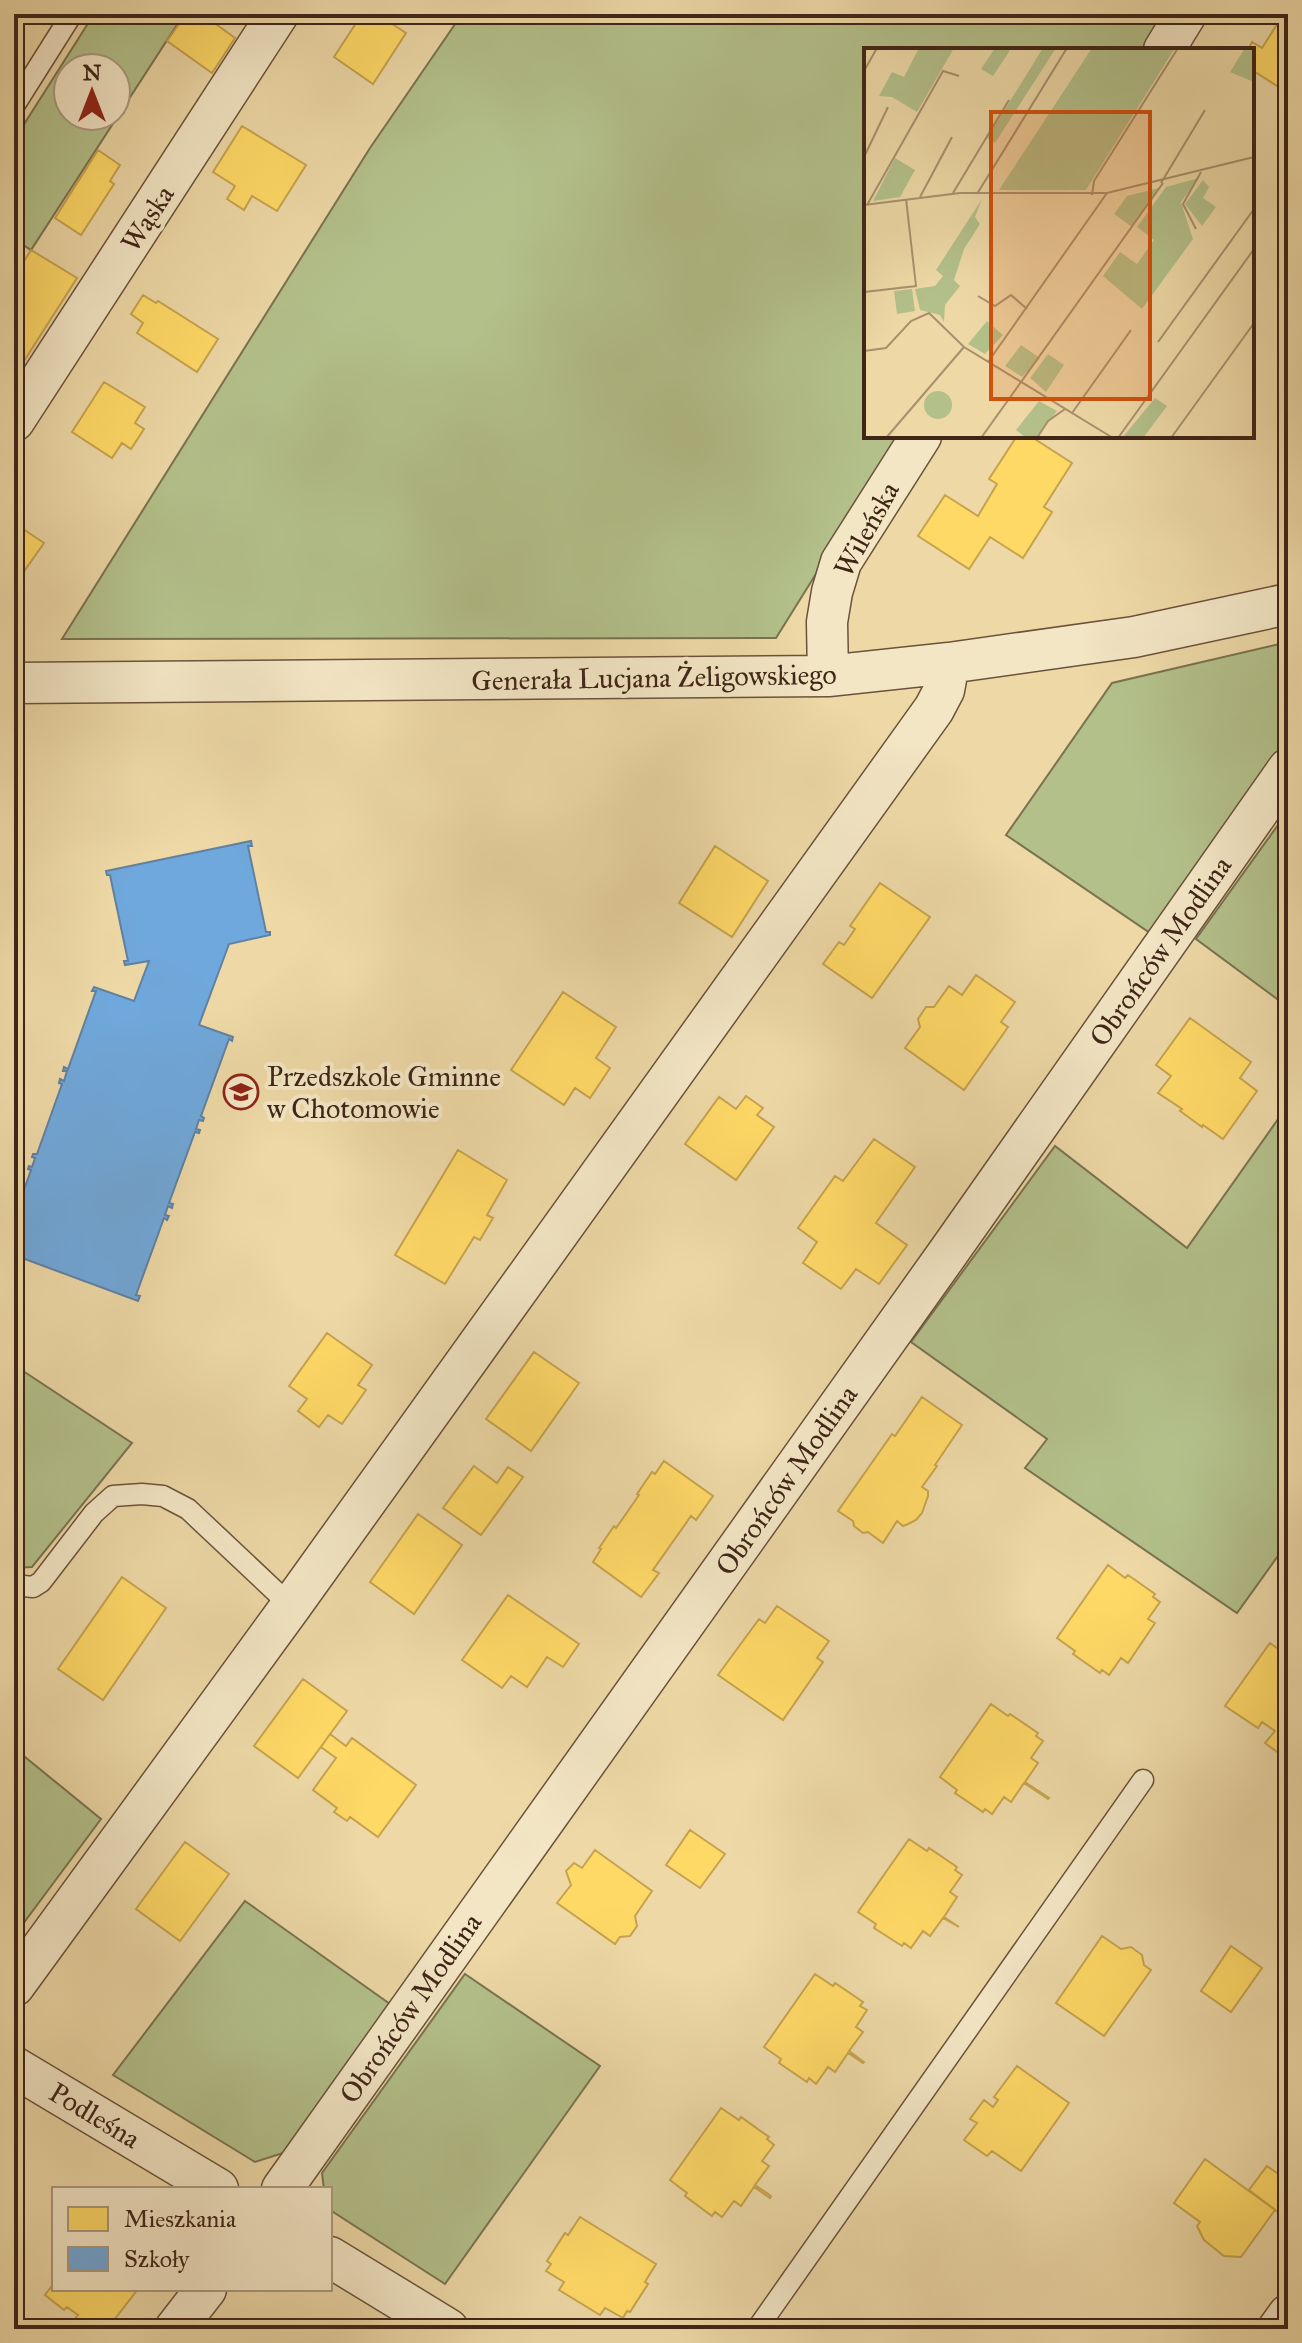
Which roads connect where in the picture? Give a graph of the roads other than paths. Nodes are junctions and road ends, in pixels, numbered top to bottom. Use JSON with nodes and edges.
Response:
{"nodes":[{"id":1,"x":72,"y":14,"type":"edge"},
{"id":2,"x":278,"y":14,"type":"edge"},
{"id":3,"x":1186,"y":14,"type":"edge"},
{"id":4,"x":1165,"y":48,"type":"edge"},
{"id":5,"x":14,"y":106,"type":"edge"},
{"id":6,"x":14,"y":421,"type":"edge"},
{"id":7,"x":920,"y":438,"type":"edge"},
{"id":8,"x":1288,"y":604,"type":"edge"},
{"id":9,"x":949,"y":663,"type":"junction"},
{"id":10,"x":828,"y":676,"type":"junction"},
{"id":11,"x":14,"y":683,"type":"edge"},
{"id":12,"x":1288,"y":769,"type":"edge"},
{"id":13,"x":14,"y":1585,"type":"edge"},
{"id":14,"x":291,"y":1606,"type":"junction"},
{"id":15,"x":1143,"y":1780,"type":"dead end"},
{"id":16,"x":14,"y":1986,"type":"edge"},
{"id":17,"x":14,"y":2067,"type":"edge"},
{"id":18,"x":215,"y":2187,"type":"edge"},
{"id":19,"x":283,"y":2187,"type":"edge"},
{"id":20,"x":332,"y":2258,"type":"edge"},
{"id":21,"x":204,"y":2291,"type":"edge"},
{"id":22,"x":1288,"y":2315,"type":"edge"},
{"id":23,"x":175,"y":2329,"type":"edge"},
{"id":24,"x":448,"y":2329,"type":"edge"},
{"id":25,"x":757,"y":2329,"type":"edge"},
{"id":26,"x":1278,"y":2329,"type":"edge"}],
"edges":[{"from":1,"to":5,"type":"lane"},
{"from":2,"to":6,"type":"street","name":"Wąska"},
{"from":3,"to":4,"type":"street"},
{"from":7,"to":10,"type":"street","name":"Wileńska"},
{"from":8,"to":9,"type":"street","name":"Generała Lucjana Żeligowskiego"},
{"from":9,"to":10,"type":"street","name":"Generała Lucjana Żeligowskiego"},
{"from":9,"to":14,"type":"street"},
{"from":10,"to":11,"type":"street","name":"Generała Lucjana Żeligowskiego"},
{"from":12,"to":19,"type":"street","name":"Obrońców Modlina"},
{"from":13,"to":14,"type":"lane"},
{"from":14,"to":16,"type":"street"},
{"from":15,"to":25,"type":"lane"},
{"from":17,"to":18,"type":"street","name":"Podleśna"},
{"from":20,"to":24,"type":"street"},
{"from":21,"to":23,"type":"street"},
{"from":22,"to":26,"type":"street"}]}
